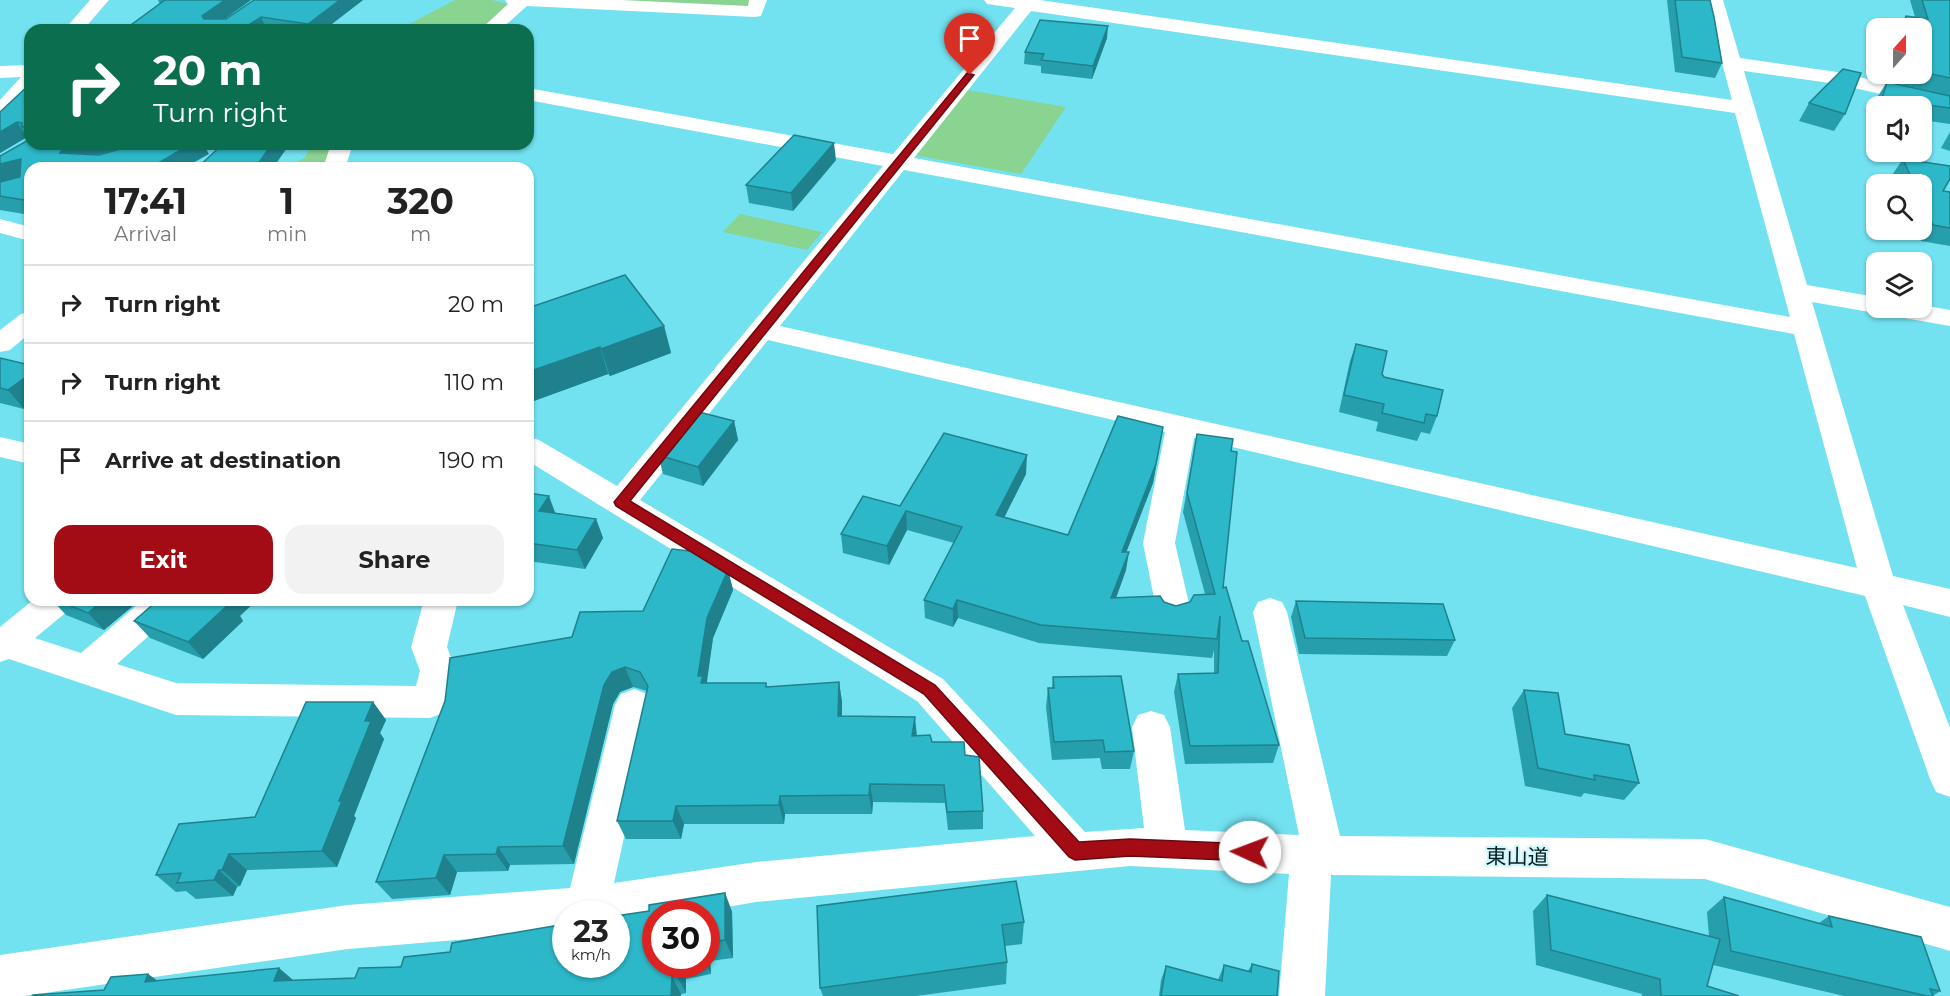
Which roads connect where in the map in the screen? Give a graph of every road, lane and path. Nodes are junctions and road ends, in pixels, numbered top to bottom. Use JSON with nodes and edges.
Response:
{"nodes":[{"id":1,"x":100,"y":0,"type":"edge"},
{"id":2,"x":520,"y":0,"type":"edge"},
{"id":3,"x":758,"y":0,"type":"edge"},
{"id":4,"x":993,"y":0,"type":"edge"},
{"id":5,"x":1714,"y":0,"type":"edge"},
{"id":6,"x":1029,"y":2,"type":"edge"},
{"id":7,"x":78,"y":24,"type":"edge"},
{"id":8,"x":495,"y":24,"type":"edge"},
{"id":9,"x":1731,"y":63,"type":"junction"},
{"id":10,"x":24,"y":71,"type":"edge"},
{"id":11,"x":0,"y":72,"type":"edge"},
{"id":12,"x":24,"y":86,"type":"edge"},
{"id":13,"x":534,"y":95,"type":"edge"},
{"id":14,"x":1950,"y":104,"type":"edge"},
{"id":15,"x":1742,"y":108,"type":"junction"},
{"id":16,"x":0,"y":113,"type":"edge"},
{"id":17,"x":899,"y":162,"type":"junction"},
{"id":18,"x":0,"y":226,"type":"edge"},
{"id":19,"x":24,"y":232,"type":"edge"},
{"id":20,"x":1795,"y":291,"type":"junction"},
{"id":21,"x":1866,"y":303,"type":"edge"},
{"id":22,"x":1932,"y":315,"type":"edge"},
{"id":23,"x":1950,"y":318,"type":"edge"},
{"id":24,"x":24,"y":325,"type":"edge"},
{"id":25,"x":1805,"y":328,"type":"junction"},
{"id":26,"x":762,"y":330,"type":"junction"},
{"id":27,"x":0,"y":344,"type":"edge"},
{"id":28,"x":1182,"y":426,"type":"junction"},
{"id":29,"x":0,"y":447,"type":"edge"},
{"id":30,"x":24,"y":453,"type":"edge"},
{"id":31,"x":534,"y":456,"type":"edge"},
{"id":32,"x":621,"y":502,"type":"junction"},
{"id":33,"x":1879,"y":587,"type":"junction"},
{"id":34,"x":1950,"y":603,"type":"edge"},
{"id":35,"x":50,"y":606,"type":"edge"},
{"id":36,"x":159,"y":606,"type":"edge"},
{"id":37,"x":439,"y":606,"type":"edge"},
{"id":38,"x":1173,"y":608,"type":"edge"},
{"id":39,"x":1270,"y":612,"type":"dead end"},
{"id":40,"x":2,"y":645,"type":"edge"},
{"id":41,"x":85,"y":671,"type":"junction"},
{"id":42,"x":634,"y":705,"type":"dead end"},
{"id":43,"x":1150,"y":727,"type":"dead end"},
{"id":44,"x":1950,"y":779,"type":"edge"},
{"id":45,"x":1167,"y":849,"type":"junction"},
{"id":46,"x":1075,"y":851,"type":"junction"},
{"id":47,"x":1311,"y":855,"type":"junction"},
{"id":48,"x":589,"y":900,"type":"edge"},
{"id":49,"x":630,"y":901,"type":"edge"},
{"id":50,"x":552,"y":911,"type":"edge"},
{"id":51,"x":1950,"y":928,"type":"edge"},
{"id":52,"x":0,"y":977,"type":"edge"},
{"id":53,"x":1302,"y":996,"type":"edge"}],
"edges":[{"from":1,"to":7,"type":"street"},
{"from":2,"to":3,"type":"street"},
{"from":2,"to":8,"type":"street"},
{"from":4,"to":6,"type":"street"},
{"from":5,"to":9,"type":"street"},
{"from":6,"to":15,"type":"street"},
{"from":6,"to":17,"type":"street"},
{"from":9,"to":14,"type":"street"},
{"from":9,"to":15,"type":"street"},
{"from":10,"to":11,"type":"street"},
{"from":12,"to":16,"type":"street"},
{"from":13,"to":17,"type":"street"},
{"from":15,"to":20,"type":"street"},
{"from":17,"to":25,"type":"street"},
{"from":17,"to":26,"type":"street"},
{"from":18,"to":19,"type":"street"},
{"from":20,"to":21,"type":"street"},
{"from":20,"to":25,"type":"street"},
{"from":22,"to":23,"type":"street"},
{"from":24,"to":27,"type":"street"},
{"from":25,"to":33,"type":"street"},
{"from":26,"to":28,"type":"street"},
{"from":26,"to":32,"type":"street"},
{"from":28,"to":33,"type":"street"},
{"from":28,"to":38,"type":"street"},
{"from":29,"to":30,"type":"street"},
{"from":31,"to":32,"type":"street"},
{"from":32,"to":46,"type":"street"},
{"from":33,"to":34,"type":"street"},
{"from":33,"to":44,"type":"street"},
{"from":35,"to":40,"type":"street"},
{"from":36,"to":41,"type":"street"},
{"from":37,"to":41,"type":"street"},
{"from":39,"to":47,"type":"street"},
{"from":40,"to":41,"type":"street"},
{"from":42,"to":48,"type":"street"},
{"from":43,"to":45,"type":"street"},
{"from":45,"to":46,"type":"street","name":"東山道"},
{"from":45,"to":47,"type":"street","name":"東山道"},
{"from":46,"to":49,"type":"street","name":"東山道"},
{"from":47,"to":51,"type":"street","name":"東山道"},
{"from":47,"to":53,"type":"street"},
{"from":50,"to":52,"type":"street","name":"東山道"}]}
